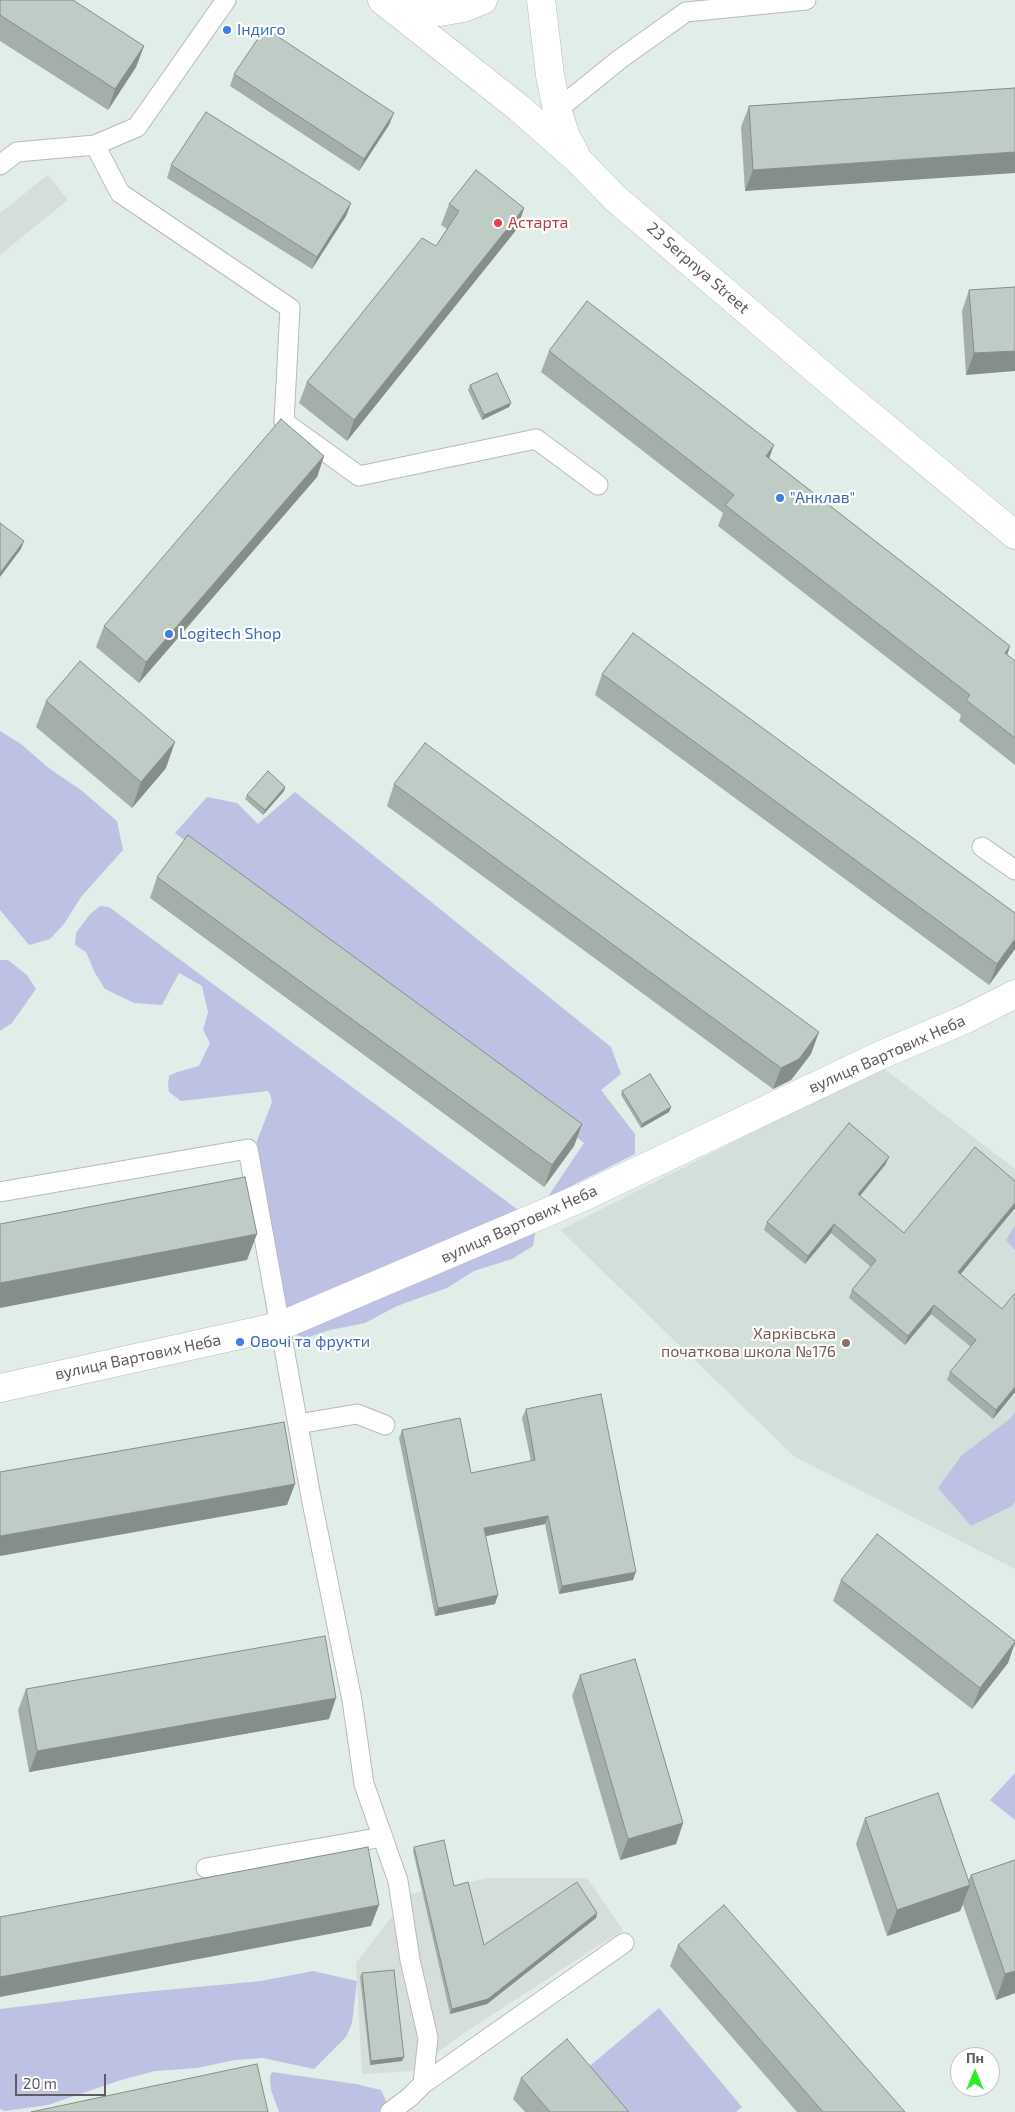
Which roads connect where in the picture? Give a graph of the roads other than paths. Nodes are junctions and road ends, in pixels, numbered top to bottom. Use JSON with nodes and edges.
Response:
{"nodes":[{"id":1,"x":226,"y":0,"type":"edge"},
{"id":2,"x":384,"y":0,"type":"edge"},
{"id":3,"x":483,"y":0,"type":"edge"},
{"id":4,"x":541,"y":0,"type":"edge"},
{"id":5,"x":806,"y":0,"type":"edge"},
{"id":6,"x":557,"y":110,"type":"junction"},
{"id":7,"x":96,"y":145,"type":"junction"},
{"id":8,"x":579,"y":161,"type":"junction"},
{"id":9,"x":0,"y":165,"type":"edge"},
{"id":10,"x":598,"y":485,"type":"dead end"},
{"id":11,"x":1015,"y":535,"type":"edge"},
{"id":12,"x":982,"y":847,"type":"dead end"},
{"id":13,"x":1015,"y":870,"type":"edge"},
{"id":14,"x":1015,"y":994,"type":"edge"},
{"id":15,"x":0,"y":1192,"type":"edge"},
{"id":16,"x":280,"y":1326,"type":"junction"},
{"id":17,"x":0,"y":1388,"type":"edge"},
{"id":18,"x":298,"y":1424,"type":"junction"},
{"id":19,"x":385,"y":1425,"type":"dead end"},
{"id":20,"x":383,"y":1837,"type":"junction"},
{"id":21,"x":206,"y":1868,"type":"dead end"},
{"id":22,"x":624,"y":1944,"type":"dead end"},
{"id":23,"x":423,"y":2084,"type":"junction"},
{"id":24,"x":390,"y":2112,"type":"edge"}],
"edges":[{"from":1,"to":7,"type":"lane"},
{"from":2,"to":3,"type":"street"},
{"from":2,"to":8,"type":"street","name":"23 Serpnya Street"},
{"from":4,"to":6,"type":"street"},
{"from":5,"to":6,"type":"lane"},
{"from":6,"to":8,"type":"street"},
{"from":7,"to":9,"type":"lane"},
{"from":7,"to":10,"type":"lane"},
{"from":8,"to":11,"type":"street","name":"23 Serpnya Street"},
{"from":12,"to":13,"type":"lane"},
{"from":14,"to":16,"type":"street","name":"вулиця Вартових Неба"},
{"from":15,"to":16,"type":"lane"},
{"from":16,"to":17,"type":"street","name":"вулиця Вартових Неба"},
{"from":16,"to":18,"type":"lane"},
{"from":18,"to":19,"type":"lane"},
{"from":18,"to":20,"type":"lane"},
{"from":20,"to":21,"type":"lane"},
{"from":20,"to":23,"type":"lane"},
{"from":22,"to":23,"type":"lane"},
{"from":23,"to":24,"type":"lane"}]}
